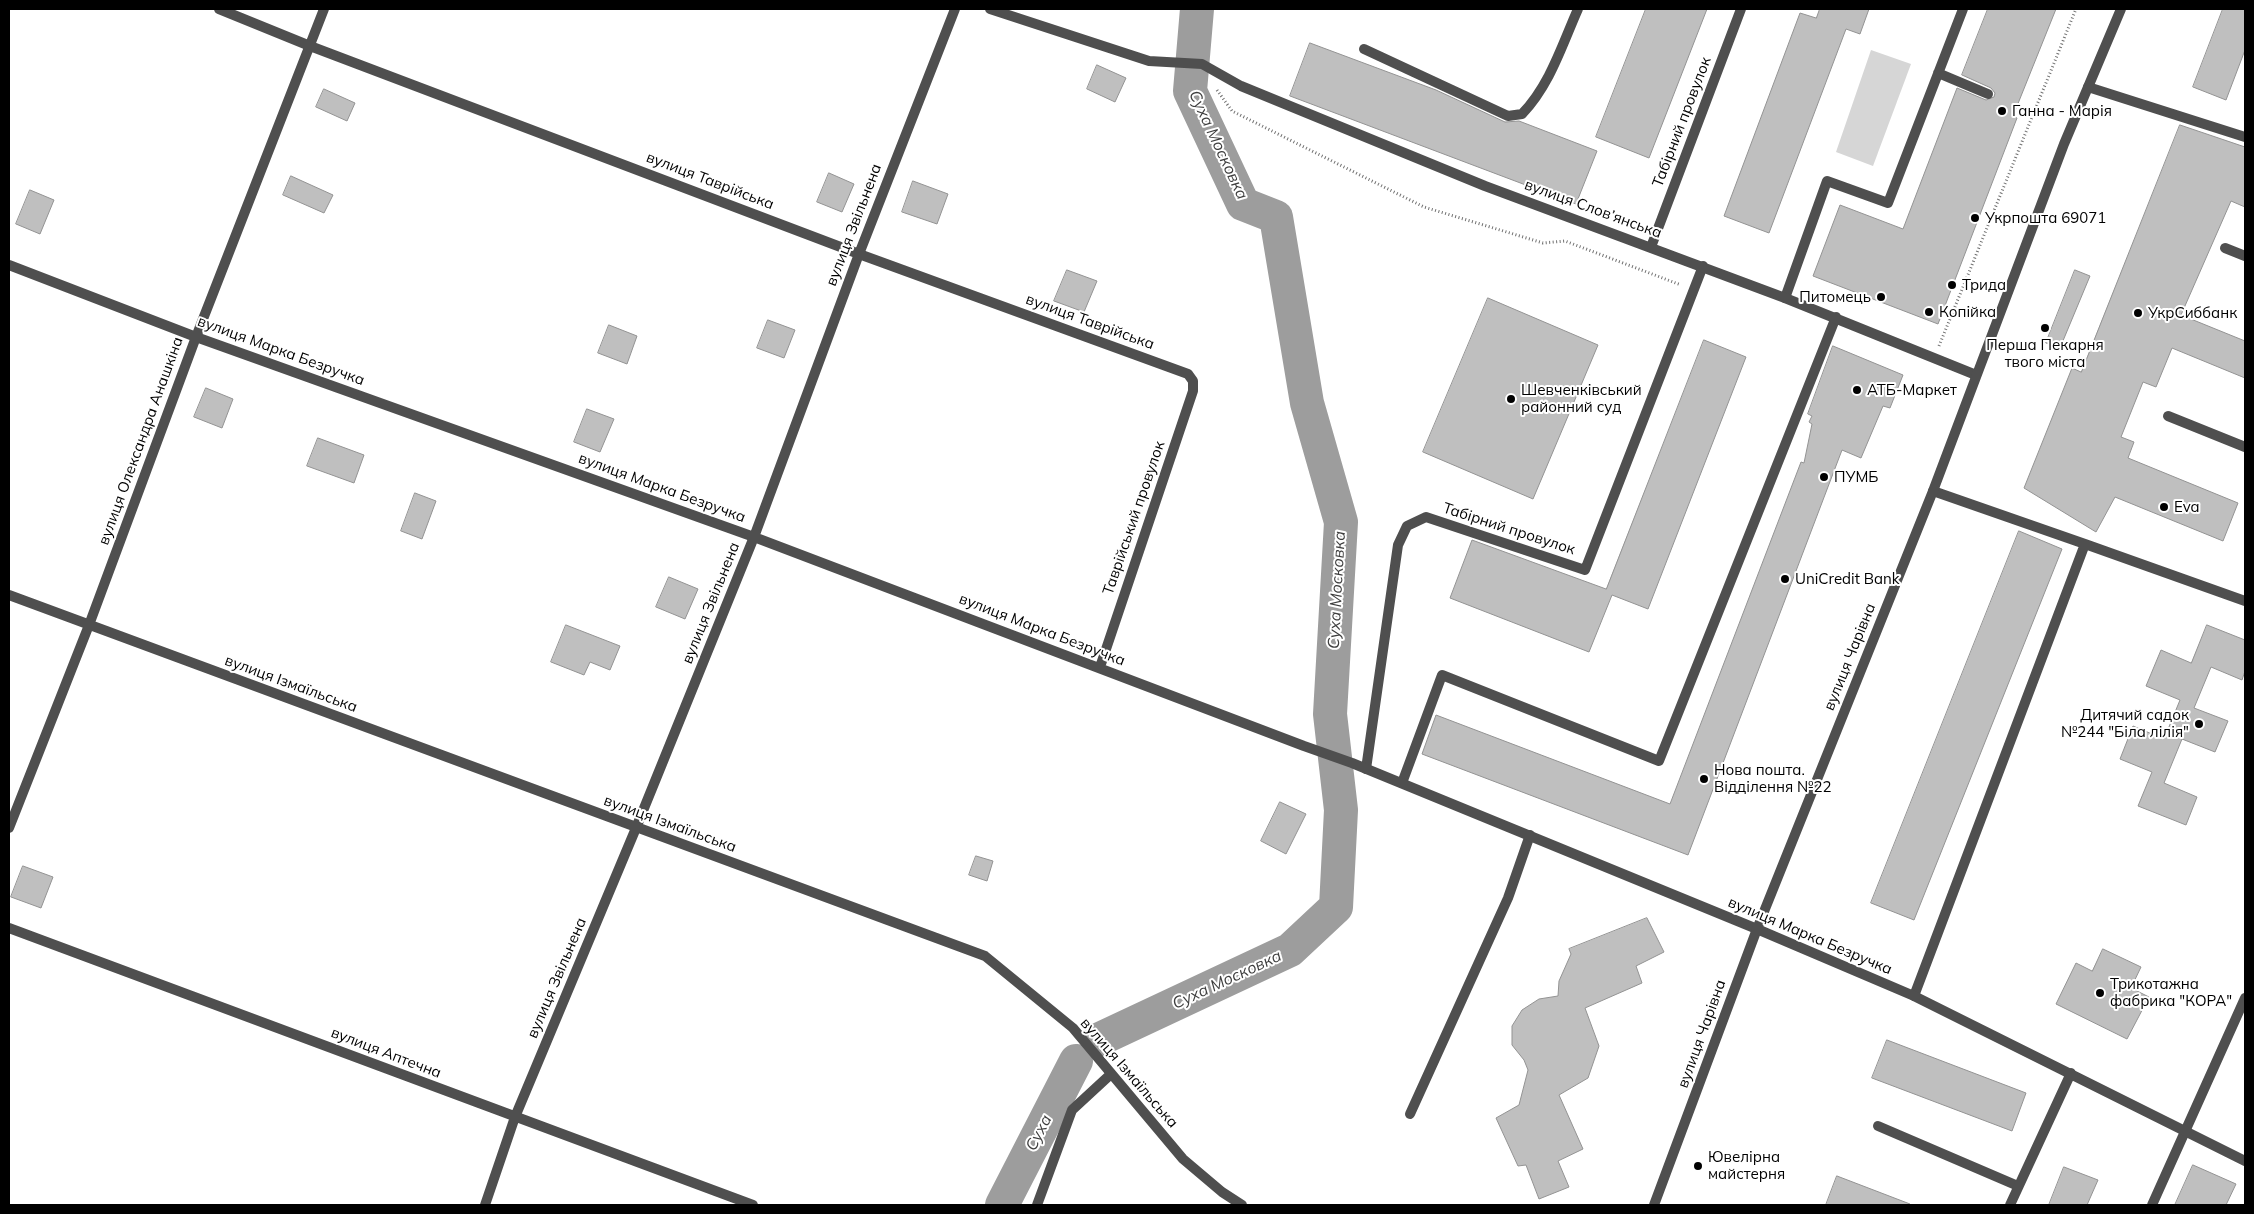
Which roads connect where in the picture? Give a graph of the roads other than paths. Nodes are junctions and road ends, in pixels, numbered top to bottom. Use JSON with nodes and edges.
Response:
{"nodes":[{"id":1,"x":219,"y":9,"type":"edge"},
{"id":2,"x":324,"y":9,"type":"edge"},
{"id":3,"x":954,"y":9,"type":"edge"},
{"id":4,"x":990,"y":9,"type":"edge"},
{"id":5,"x":1578,"y":9,"type":"edge"},
{"id":6,"x":1741,"y":9,"type":"edge"},
{"id":7,"x":1963,"y":9,"type":"edge"},
{"id":8,"x":2121,"y":9,"type":"edge"},
{"id":9,"x":310,"y":46,"type":"junction"},
{"id":10,"x":1364,"y":49,"type":"dead end"},
{"id":11,"x":1938,"y":73,"type":"junction"},
{"id":12,"x":2088,"y":88,"type":"junction"},
{"id":13,"x":1988,"y":94,"type":"dead end"},
{"id":14,"x":2245,"y":136,"type":"edge"},
{"id":15,"x":1651,"y":246,"type":"junction"},
{"id":16,"x":2226,"y":248,"type":"dead end"},
{"id":17,"x":859,"y":254,"type":"junction"},
{"id":18,"x":2245,"y":256,"type":"edge"},
{"id":19,"x":9,"y":265,"type":"edge"},
{"id":20,"x":1703,"y":266,"type":"junction"},
{"id":21,"x":1786,"y":298,"type":"junction"},
{"id":22,"x":1836,"y":317,"type":"junction"},
{"id":23,"x":196,"y":336,"type":"junction"},
{"id":24,"x":1976,"y":375,"type":"junction"},
{"id":25,"x":1192,"y":378,"type":"joint"},
{"id":26,"x":2168,"y":416,"type":"dead end"},
{"id":27,"x":2245,"y":447,"type":"edge"},
{"id":28,"x":1933,"y":491,"type":"junction"},
{"id":29,"x":754,"y":537,"type":"junction"},
{"id":30,"x":2085,"y":544,"type":"junction"},
{"id":31,"x":9,"y":595,"type":"edge"},
{"id":32,"x":2245,"y":601,"type":"edge"},
{"id":33,"x":89,"y":625,"type":"junction"},
{"id":34,"x":1100,"y":667,"type":"junction"},
{"id":35,"x":1366,"y":769,"type":"junction"},
{"id":36,"x":1402,"y":783,"type":"junction"},
{"id":37,"x":9,"y":828,"type":"edge"},
{"id":38,"x":636,"y":828,"type":"junction"},
{"id":39,"x":1530,"y":835,"type":"junction"},
{"id":40,"x":9,"y":928,"type":"edge"},
{"id":41,"x":1757,"y":929,"type":"junction"},
{"id":42,"x":1914,"y":996,"type":"junction"},
{"id":43,"x":2245,"y":998,"type":"edge"},
{"id":44,"x":2071,"y":1073,"type":"junction"},
{"id":45,"x":1111,"y":1074,"type":"junction"},
{"id":46,"x":1410,"y":1114,"type":"dead end"},
{"id":47,"x":515,"y":1117,"type":"junction"},
{"id":48,"x":1878,"y":1126,"type":"dead end"},
{"id":49,"x":2186,"y":1130,"type":"junction"},
{"id":50,"x":2245,"y":1161,"type":"edge"},
{"id":51,"x":2018,"y":1186,"type":"junction"},
{"id":52,"x":485,"y":1205,"type":"edge"},
{"id":53,"x":753,"y":1205,"type":"edge"},
{"id":54,"x":1037,"y":1205,"type":"edge"},
{"id":55,"x":1242,"y":1205,"type":"edge"},
{"id":56,"x":1654,"y":1205,"type":"edge"},
{"id":57,"x":2010,"y":1205,"type":"edge"},
{"id":58,"x":2152,"y":1205,"type":"edge"}],
"edges":[{"from":1,"to":9,"type":"street","name":"вулиця Таврійська"},
{"from":2,"to":9,"type":"street","name":"вулиця Олександра Анашкіна"},
{"from":3,"to":17,"type":"street","name":"вулиця Звільнена"},
{"from":4,"to":15,"type":"street","name":"вулиця Слов’янська"},
{"from":5,"to":10,"type":"street"},
{"from":6,"to":15,"type":"street","name":"Табірний провулок"},
{"from":7,"to":11,"type":"street"},
{"from":8,"to":12,"type":"street","name":"вулиця Чарівна"},
{"from":9,"to":17,"type":"street","name":"вулиця Таврійська"},
{"from":9,"to":23,"type":"street","name":"вулиця Олександра Анашкіна"},
{"from":11,"to":13,"type":"street"},
{"from":11,"to":21,"type":"street"},
{"from":12,"to":14,"type":"street"},
{"from":12,"to":24,"type":"street","name":"вулиця Чарівна"},
{"from":15,"to":20,"type":"street","name":"вулиця Слов’янська"},
{"from":16,"to":18,"type":"street"},
{"from":17,"to":25,"type":"street","name":"вулиця Таврійська"},
{"from":17,"to":29,"type":"street","name":"вулиця Звільнена"},
{"from":19,"to":23,"type":"street","name":"вулиця Марка Безручка"},
{"from":20,"to":21,"type":"street","name":"вулиця Слов’янська"},
{"from":20,"to":35,"type":"street","name":"Табірний провулок"},
{"from":21,"to":22,"type":"street","name":"вулиця Слов’янська"},
{"from":22,"to":24,"type":"street","name":"вулиця Слов’янська"},
{"from":22,"to":36,"type":"street"},
{"from":23,"to":29,"type":"street","name":"вулиця Марка Безручка"},
{"from":23,"to":33,"type":"street","name":"вулиця Олександра Анашкіна"},
{"from":24,"to":28,"type":"street","name":"вулиця Чарівна"},
{"from":25,"to":34,"type":"street","name":"Таврійський провулок"},
{"from":26,"to":27,"type":"street"},
{"from":28,"to":30,"type":"street"},
{"from":28,"to":41,"type":"street","name":"вулиця Чарівна"},
{"from":29,"to":34,"type":"street","name":"вулиця Марка Безручка"},
{"from":29,"to":38,"type":"street","name":"вулиця Звільнена"},
{"from":30,"to":32,"type":"street"},
{"from":30,"to":42,"type":"street"},
{"from":31,"to":33,"type":"street","name":"вулиця Ізмаїльська"},
{"from":33,"to":37,"type":"street","name":"вулиця Олександра Анашкіна"},
{"from":33,"to":38,"type":"street","name":"вулиця Ізмаїльська"},
{"from":34,"to":35,"type":"street","name":"вулиця Марка Безручка"},
{"from":35,"to":36,"type":"street","name":"вулиця Марка Безручка"},
{"from":36,"to":39,"type":"street","name":"вулиця Марка Безручка"},
{"from":38,"to":45,"type":"street","name":"вулиця Ізмаїльська"},
{"from":38,"to":47,"type":"street","name":"вулиця Звільнена"},
{"from":39,"to":41,"type":"street","name":"вулиця Марка Безручка"},
{"from":39,"to":46,"type":"street"},
{"from":40,"to":47,"type":"street","name":"вулиця Аптечна"},
{"from":41,"to":42,"type":"street","name":"вулиця Марка Безручка"},
{"from":41,"to":56,"type":"street","name":"вулиця Чарівна"},
{"from":42,"to":44,"type":"street","name":"вулиця Марка Безручка"},
{"from":43,"to":49,"type":"street"},
{"from":44,"to":49,"type":"street","name":"вулиця Марка Безручка"},
{"from":44,"to":51,"type":"street"},
{"from":45,"to":54,"type":"street"},
{"from":45,"to":55,"type":"street","name":"вулиця Ізмаїльська"},
{"from":47,"to":52,"type":"street","name":"вулиця Звільнена"},
{"from":47,"to":53,"type":"street","name":"вулиця Аптечна"},
{"from":48,"to":51,"type":"street"},
{"from":49,"to":50,"type":"street","name":"вулиця Марка Безручка"},
{"from":49,"to":58,"type":"street"},
{"from":51,"to":57,"type":"street"}]}
